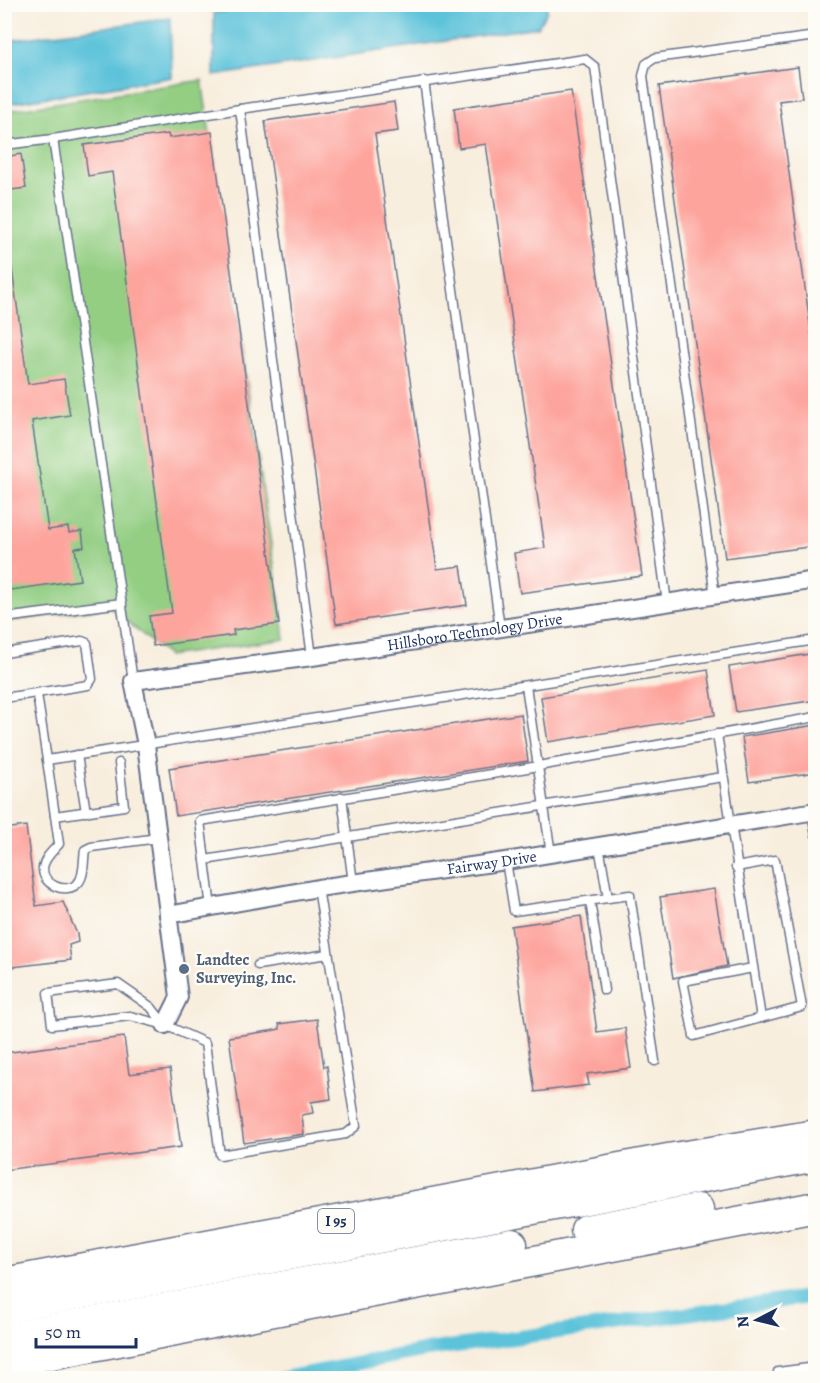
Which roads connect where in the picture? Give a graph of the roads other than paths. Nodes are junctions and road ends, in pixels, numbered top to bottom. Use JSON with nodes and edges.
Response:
{"nodes":[{"id":1,"x":816,"y":36,"type":"edge"},
{"id":2,"x":424,"y":81,"type":"junction"},
{"id":3,"x":240,"y":109,"type":"junction"},
{"id":4,"x":54,"y":139,"type":"junction"},
{"id":5,"x":4,"y":145,"type":"edge"},
{"id":6,"x":816,"y":580,"type":"edge"},
{"id":7,"x":715,"y":596,"type":"junction"},
{"id":8,"x":122,"y":603,"type":"junction"},
{"id":9,"x":667,"y":603,"type":"junction"},
{"id":10,"x":4,"y":618,"type":"edge"},
{"id":11,"x":500,"y":628,"type":"junction"},
{"id":12,"x":816,"y":640,"type":"edge"},
{"id":13,"x":4,"y":653,"type":"edge"},
{"id":14,"x":312,"y":657,"type":"junction"},
{"id":15,"x":133,"y":681,"type":"junction"},
{"id":16,"x":526,"y":686,"type":"junction"},
{"id":17,"x":37,"y":694,"type":"junction"},
{"id":18,"x":4,"y":698,"type":"edge"},
{"id":19,"x":816,"y":717,"type":"edge"},
{"id":20,"x":717,"y":734,"type":"junction"},
{"id":21,"x":146,"y":745,"type":"junction"},
{"id":22,"x":77,"y":755,"type":"junction"},
{"id":23,"x":47,"y":760,"type":"junction"},
{"id":24,"x":119,"y":763,"type":"dead end"},
{"id":25,"x":538,"y":766,"type":"junction"},
{"id":26,"x":723,"y":777,"type":"junction"},
{"id":27,"x":342,"y":797,"type":"junction"},
{"id":28,"x":543,"y":806,"type":"junction"},
{"id":29,"x":86,"y":812,"type":"junction"},
{"id":30,"x":814,"y":812,"type":"edge"},
{"id":31,"x":55,"y":816,"type":"junction"},
{"id":32,"x":730,"y":825,"type":"junction"},
{"id":33,"x":816,"y":834,"type":"edge"},
{"id":34,"x":347,"y":837,"type":"junction"},
{"id":35,"x":158,"y":838,"type":"junction"},
{"id":36,"x":599,"y":846,"type":"junction"},
{"id":37,"x":551,"y":854,"type":"junction"},
{"id":38,"x":205,"y":860,"type":"junction"},
{"id":39,"x":506,"y":861,"type":"junction"},
{"id":40,"x":736,"y":867,"type":"junction"},
{"id":41,"x":353,"y":883,"type":"junction"},
{"id":42,"x":318,"y":888,"type":"junction"},
{"id":43,"x":608,"y":898,"type":"junction"},
{"id":44,"x":590,"y":900,"type":"junction"},
{"id":45,"x":212,"y":908,"type":"junction"},
{"id":46,"x":168,"y":915,"type":"junction"},
{"id":47,"x":328,"y":954,"type":"junction"},
{"id":48,"x":258,"y":965,"type":"dead end"},
{"id":49,"x":753,"y":968,"type":"junction"},
{"id":50,"x":604,"y":990,"type":"dead end"},
{"id":51,"x":761,"y":1017,"type":"junction"},
{"id":52,"x":165,"y":1025,"type":"junction"},
{"id":53,"x":655,"y":1061,"type":"dead end"},
{"id":54,"x":816,"y":1113,"type":"edge"},
{"id":55,"x":816,"y":1135,"type":"edge"},
{"id":56,"x":816,"y":1156,"type":"edge"},
{"id":57,"x":668,"y":1159,"type":"junction"},
{"id":58,"x":816,"y":1187,"type":"edge"},
{"id":59,"x":816,"y":1207,"type":"edge"},
{"id":60,"x":816,"y":1223,"type":"edge"},
{"id":61,"x":553,"y":1257,"type":"junction"},
{"id":62,"x":4,"y":1283,"type":"edge"},
{"id":63,"x":4,"y":1308,"type":"edge"},
{"id":64,"x":4,"y":1338,"type":"edge"},
{"id":65,"x":4,"y":1364,"type":"edge"},
{"id":66,"x":816,"y":1367,"type":"edge"},
{"id":67,"x":778,"y":1378,"type":"edge"}],
"edges":[{"from":1,"to":7,"type":"lane"},
{"from":2,"to":3,"type":"lane"},
{"from":2,"to":9,"type":"lane"},
{"from":2,"to":11,"type":"lane"},
{"from":3,"to":4,"type":"lane"},
{"from":3,"to":14,"type":"lane"},
{"from":4,"to":5,"type":"lane"},
{"from":4,"to":8,"type":"lane"},
{"from":6,"to":7,"type":"street","name":"Hillsboro Technology Drive"},
{"from":7,"to":9,"type":"street","name":"Hillsboro Technology Drive"},
{"from":8,"to":10,"type":"lane"},
{"from":8,"to":15,"type":"lane"},
{"from":9,"to":11,"type":"street","name":"Hillsboro Technology Drive"},
{"from":11,"to":14,"type":"street","name":"Hillsboro Technology Drive"},
{"from":12,"to":16,"type":"lane"},
{"from":13,"to":17,"type":"lane"},
{"from":14,"to":15,"type":"street","name":"Hillsboro Technology Drive"},
{"from":15,"to":21,"type":"street"},
{"from":16,"to":21,"type":"lane"},
{"from":16,"to":25,"type":"lane"},
{"from":17,"to":18,"type":"lane"},
{"from":17,"to":23,"type":"lane"},
{"from":19,"to":20,"type":"lane"},
{"from":20,"to":25,"type":"lane"},
{"from":20,"to":26,"type":"lane"},
{"from":21,"to":22,"type":"lane"},
{"from":21,"to":35,"type":"street"},
{"from":22,"to":23,"type":"lane"},
{"from":22,"to":29,"type":"lane"},
{"from":23,"to":31,"type":"lane"},
{"from":24,"to":29,"type":"lane"},
{"from":25,"to":27,"type":"lane"},
{"from":25,"to":28,"type":"lane"},
{"from":26,"to":28,"type":"lane"},
{"from":26,"to":32,"type":"lane"},
{"from":27,"to":34,"type":"lane"},
{"from":27,"to":38,"type":"lane"},
{"from":28,"to":34,"type":"lane"},
{"from":28,"to":37,"type":"lane"},
{"from":29,"to":31,"type":"lane"},
{"from":30,"to":32,"type":"street","name":"Fairway Drive"},
{"from":30,"to":33,"type":"lane"},
{"from":31,"to":35,"type":"lane"},
{"from":32,"to":36,"type":"street","name":"Fairway Drive"},
{"from":32,"to":40,"type":"lane"},
{"from":34,"to":38,"type":"lane"},
{"from":34,"to":41,"type":"lane"},
{"from":35,"to":46,"type":"street"},
{"from":36,"to":37,"type":"street","name":"Fairway Drive"},
{"from":36,"to":43,"type":"lane"},
{"from":37,"to":39,"type":"street","name":"Fairway Drive"},
{"from":38,"to":45,"type":"lane"},
{"from":39,"to":41,"type":"street","name":"Fairway Drive"},
{"from":39,"to":44,"type":"lane"},
{"from":40,"to":49,"type":"lane"},
{"from":40,"to":51,"type":"lane"},
{"from":41,"to":42,"type":"street","name":"Fairway Drive"},
{"from":42,"to":45,"type":"street","name":"Fairway Drive"},
{"from":42,"to":47,"type":"lane"},
{"from":43,"to":44,"type":"lane"},
{"from":43,"to":53,"type":"lane"},
{"from":44,"to":50,"type":"lane"},
{"from":45,"to":46,"type":"street","name":"Fairway Drive"},
{"from":46,"to":52,"type":"street"},
{"from":47,"to":48,"type":"lane"},
{"from":47,"to":52,"type":"lane"},
{"from":49,"to":51,"type":"lane"},
{"from":49,"to":51,"type":"lane"},
{"from":52,"to":52,"type":"lane"},
{"from":54,"to":57,"type":"highway"},
{"from":55,"to":57,"type":"highway","number":"I 95"},
{"from":56,"to":63,"type":"highway"},
{"from":57,"to":62,"type":"highway","number":"I 95"},
{"from":58,"to":64,"type":"highway"},
{"from":59,"to":61,"type":"highway"},
{"from":60,"to":61,"type":"highway"},
{"from":61,"to":65,"type":"highway"},
{"from":66,"to":67,"type":"lane"}]}
